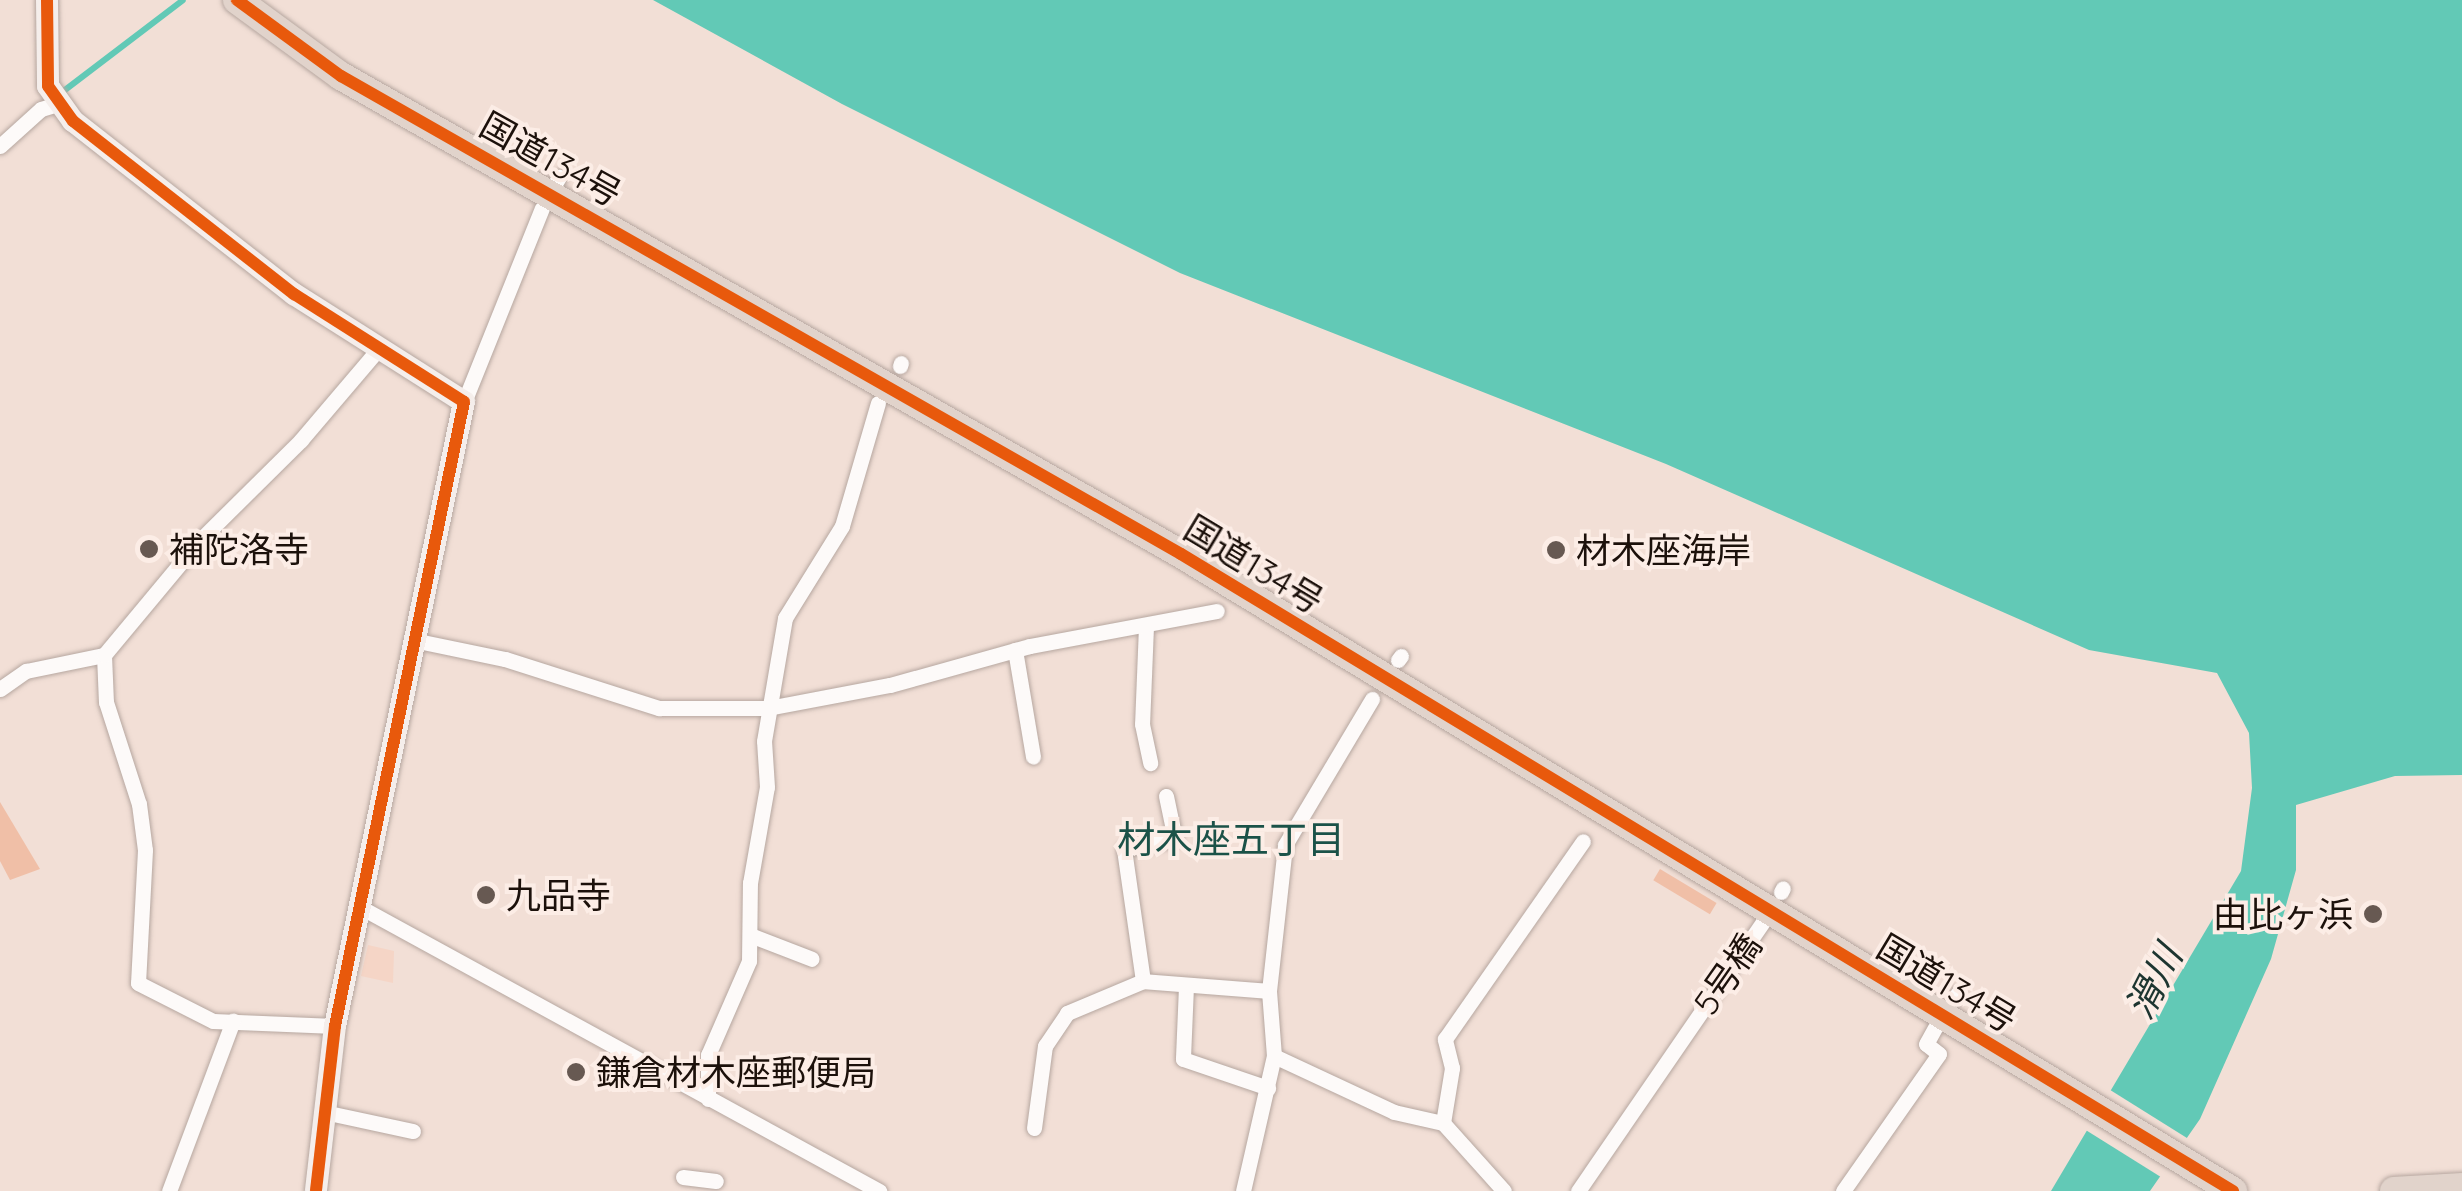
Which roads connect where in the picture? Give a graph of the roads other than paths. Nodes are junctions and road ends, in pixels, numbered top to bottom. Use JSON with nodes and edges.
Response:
{"nodes":[{"id":1,"x":47,"y":0,"type":"edge"},
{"id":2,"x":237,"y":0,"type":"edge"},
{"id":3,"x":53,"y":97,"type":"junction"},
{"id":4,"x":0,"y":146,"type":"edge"},
{"id":5,"x":541,"y":209,"type":"dead end"},
{"id":6,"x":376,"y":352,"type":"junction"},
{"id":7,"x":464,"y":402,"type":"junction"},
{"id":8,"x":878,"y":403,"type":"dead end"},
{"id":9,"x":1217,"y":611,"type":"dead end"},
{"id":10,"x":1146,"y":626,"type":"junction"},
{"id":11,"x":413,"y":640,"type":"junction"},
{"id":12,"x":1015,"y":650,"type":"junction"},
{"id":13,"x":104,"y":655,"type":"junction"},
{"id":14,"x":0,"y":689,"type":"edge"},
{"id":15,"x":1372,"y":699,"type":"dead end"},
{"id":16,"x":768,"y":708,"type":"junction"},
{"id":17,"x":1034,"y":756,"type":"dead end"},
{"id":18,"x":1150,"y":763,"type":"dead end"},
{"id":19,"x":1166,"y":796,"type":"dead end"},
{"id":20,"x":1584,"y":840,"type":"dead end"},
{"id":21,"x":360,"y":907,"type":"junction"},
{"id":22,"x":1762,"y":923,"type":"dead end"},
{"id":23,"x":750,"y":935,"type":"junction"},
{"id":24,"x":812,"y":959,"type":"dead end"},
{"id":25,"x":1143,"y":981,"type":"junction"},
{"id":26,"x":1186,"y":986,"type":"junction"},
{"id":27,"x":1269,"y":991,"type":"junction"},
{"id":28,"x":232,"y":1021,"type":"junction"},
{"id":29,"x":335,"y":1026,"type":"junction"},
{"id":30,"x":1936,"y":1028,"type":"dead end"},
{"id":31,"x":1274,"y":1056,"type":"junction"},
{"id":32,"x":1268,"y":1088,"type":"junction"},
{"id":33,"x":708,"y":1098,"type":"junction"},
{"id":34,"x":324,"y":1112,"type":"junction"},
{"id":35,"x":1442,"y":1123,"type":"junction"},
{"id":36,"x":1034,"y":1128,"type":"dead end"},
{"id":37,"x":413,"y":1131,"type":"dead end"},
{"id":38,"x":683,"y":1177,"type":"dead end"},
{"id":39,"x":716,"y":1181,"type":"dead end"},
{"id":40,"x":2462,"y":1187,"type":"edge"},
{"id":41,"x":169,"y":1191,"type":"edge"},
{"id":42,"x":316,"y":1191,"type":"edge"},
{"id":43,"x":879,"y":1191,"type":"edge"},
{"id":44,"x":1243,"y":1191,"type":"edge"},
{"id":45,"x":1504,"y":1191,"type":"edge"},
{"id":46,"x":1578,"y":1191,"type":"edge"},
{"id":47,"x":1843,"y":1191,"type":"edge"},
{"id":48,"x":2233,"y":1191,"type":"edge"},
{"id":49,"x":2394,"y":1191,"type":"edge"}],
"edges":[{"from":1,"to":3,"type":"street"},
{"from":2,"to":48,"type":"highway","name":"国道134号"},
{"from":3,"to":4,"type":"street"},
{"from":3,"to":6,"type":"street"},
{"from":5,"to":7,"type":"street"},
{"from":6,"to":7,"type":"street"},
{"from":6,"to":13,"type":"street"},
{"from":7,"to":11,"type":"street"},
{"from":8,"to":16,"type":"street"},
{"from":9,"to":10,"type":"street"},
{"from":10,"to":12,"type":"street"},
{"from":10,"to":18,"type":"street"},
{"from":11,"to":16,"type":"street"},
{"from":11,"to":21,"type":"street"},
{"from":12,"to":16,"type":"street"},
{"from":12,"to":17,"type":"street"},
{"from":13,"to":14,"type":"street"},
{"from":13,"to":28,"type":"street"},
{"from":15,"to":27,"type":"street"},
{"from":16,"to":23,"type":"street"},
{"from":19,"to":25,"type":"street"},
{"from":20,"to":35,"type":"street"},
{"from":21,"to":29,"type":"street"},
{"from":21,"to":33,"type":"street"},
{"from":22,"to":46,"type":"street","name":"5号橋"},
{"from":23,"to":24,"type":"street"},
{"from":23,"to":33,"type":"street"},
{"from":25,"to":26,"type":"street"},
{"from":25,"to":36,"type":"street"},
{"from":26,"to":27,"type":"street"},
{"from":26,"to":32,"type":"street"},
{"from":27,"to":31,"type":"street"},
{"from":28,"to":29,"type":"street"},
{"from":28,"to":41,"type":"street"},
{"from":29,"to":34,"type":"street"},
{"from":30,"to":47,"type":"street"},
{"from":31,"to":32,"type":"street"},
{"from":31,"to":35,"type":"street"},
{"from":32,"to":44,"type":"street"},
{"from":33,"to":43,"type":"street"},
{"from":34,"to":37,"type":"street"},
{"from":34,"to":42,"type":"street"},
{"from":35,"to":45,"type":"street"},
{"from":38,"to":39,"type":"street"},
{"from":40,"to":49,"type":"highway"}]}
